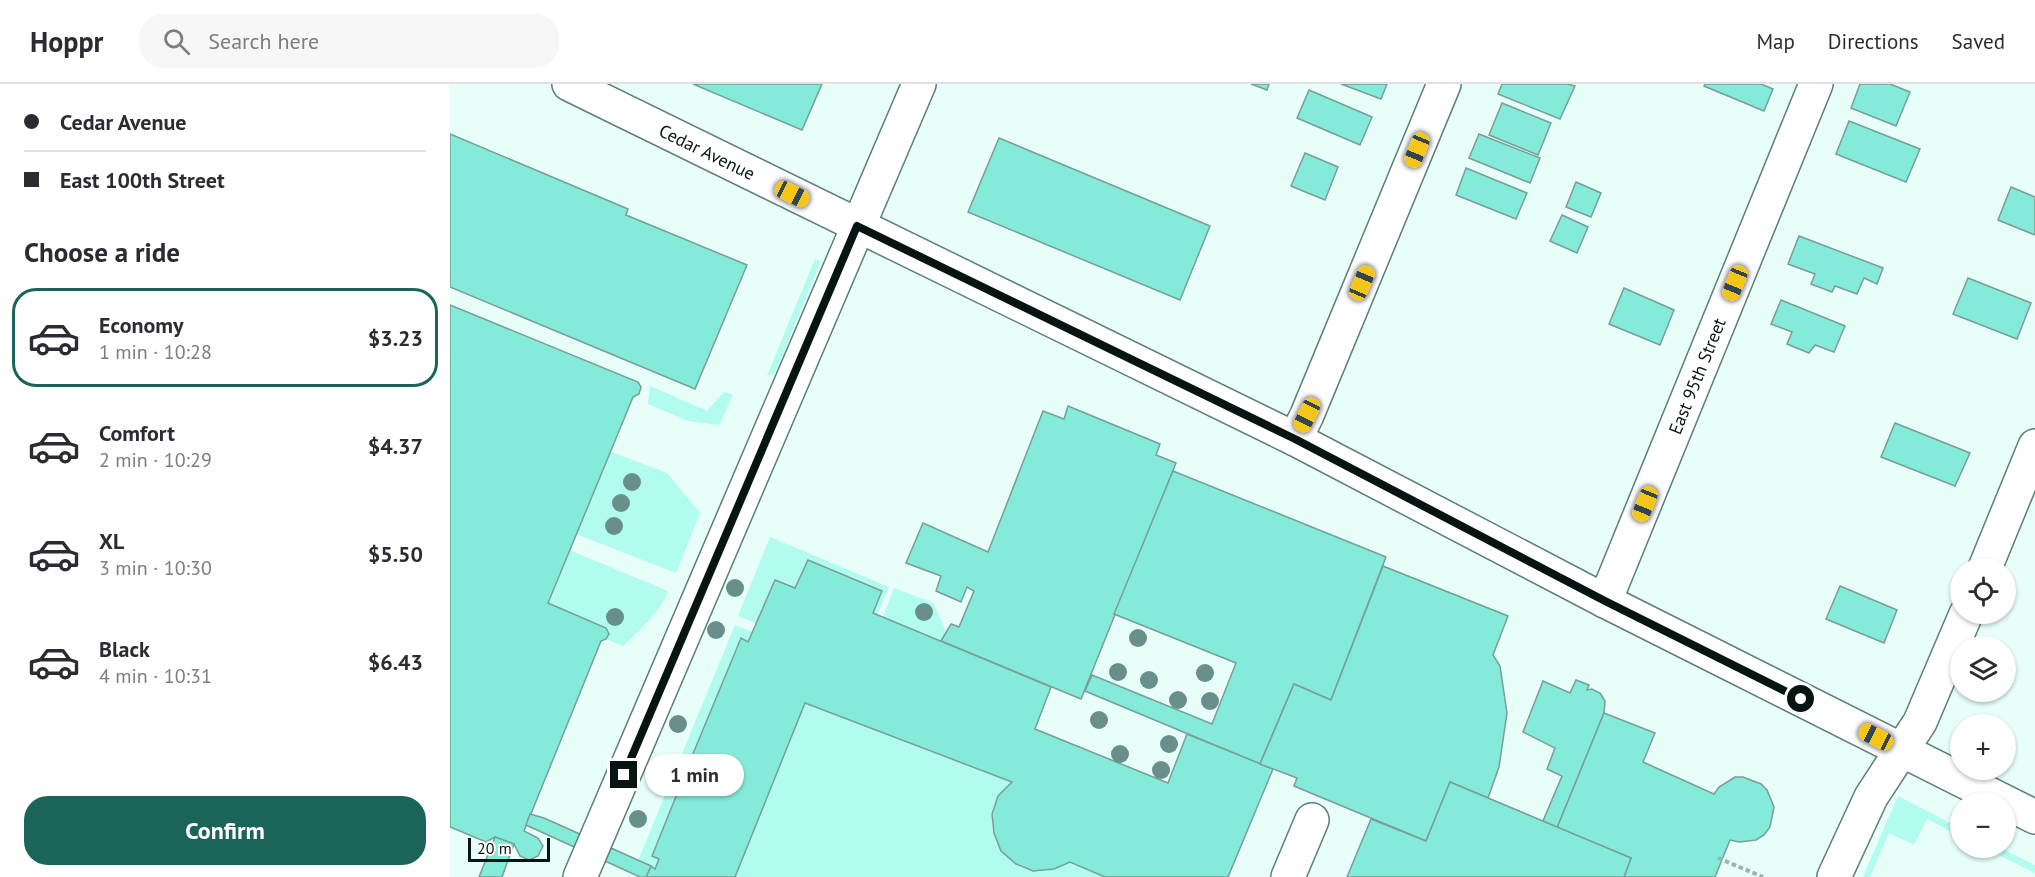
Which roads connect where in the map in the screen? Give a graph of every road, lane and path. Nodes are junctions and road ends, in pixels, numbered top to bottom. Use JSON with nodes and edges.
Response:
{"nodes":[{"id":1,"x":569,"y":84,"type":"edge"},
{"id":2,"x":919,"y":84,"type":"edge"},
{"id":3,"x":1444,"y":84,"type":"edge"},
{"id":4,"x":1816,"y":84,"type":"edge"},
{"id":5,"x":857,"y":226,"type":"junction"},
{"id":6,"x":1295,"y":439,"type":"junction"},
{"id":7,"x":2035,"y":446,"type":"edge"},
{"id":8,"x":1989,"y":558,"type":"edge"},
{"id":9,"x":1605,"y":601,"type":"junction"},
{"id":10,"x":1962,"y":624,"type":"edge"},
{"id":11,"x":1901,"y":750,"type":"junction"},
{"id":12,"x":2035,"y":817,"type":"edge"},
{"id":13,"x":1312,"y":820,"type":"dead end"},
{"id":14,"x":1718,"y":858,"type":"dead end"},
{"id":15,"x":580,"y":877,"type":"edge"},
{"id":16,"x":1288,"y":877,"type":"edge"},
{"id":17,"x":1763,"y":877,"type":"edge"},
{"id":18,"x":1834,"y":877,"type":"edge"}],
"edges":[{"from":1,"to":5,"type":"street","name":"Cedar Avenue"},
{"from":2,"to":5,"type":"street"},
{"from":3,"to":6,"type":"street"},
{"from":4,"to":9,"type":"street","name":"East 95th Street"},
{"from":5,"to":6,"type":"street","name":"Cedar Avenue"},
{"from":5,"to":15,"type":"street"},
{"from":6,"to":9,"type":"street","name":"Cedar Avenue"},
{"from":7,"to":8,"type":"street"},
{"from":9,"to":11,"type":"street","name":"Cedar Avenue"},
{"from":10,"to":11,"type":"street"},
{"from":11,"to":12,"type":"street","name":"Cedar Avenue"},
{"from":11,"to":18,"type":"street"},
{"from":13,"to":16,"type":"street"},
{"from":14,"to":17,"type":"path"}]}
